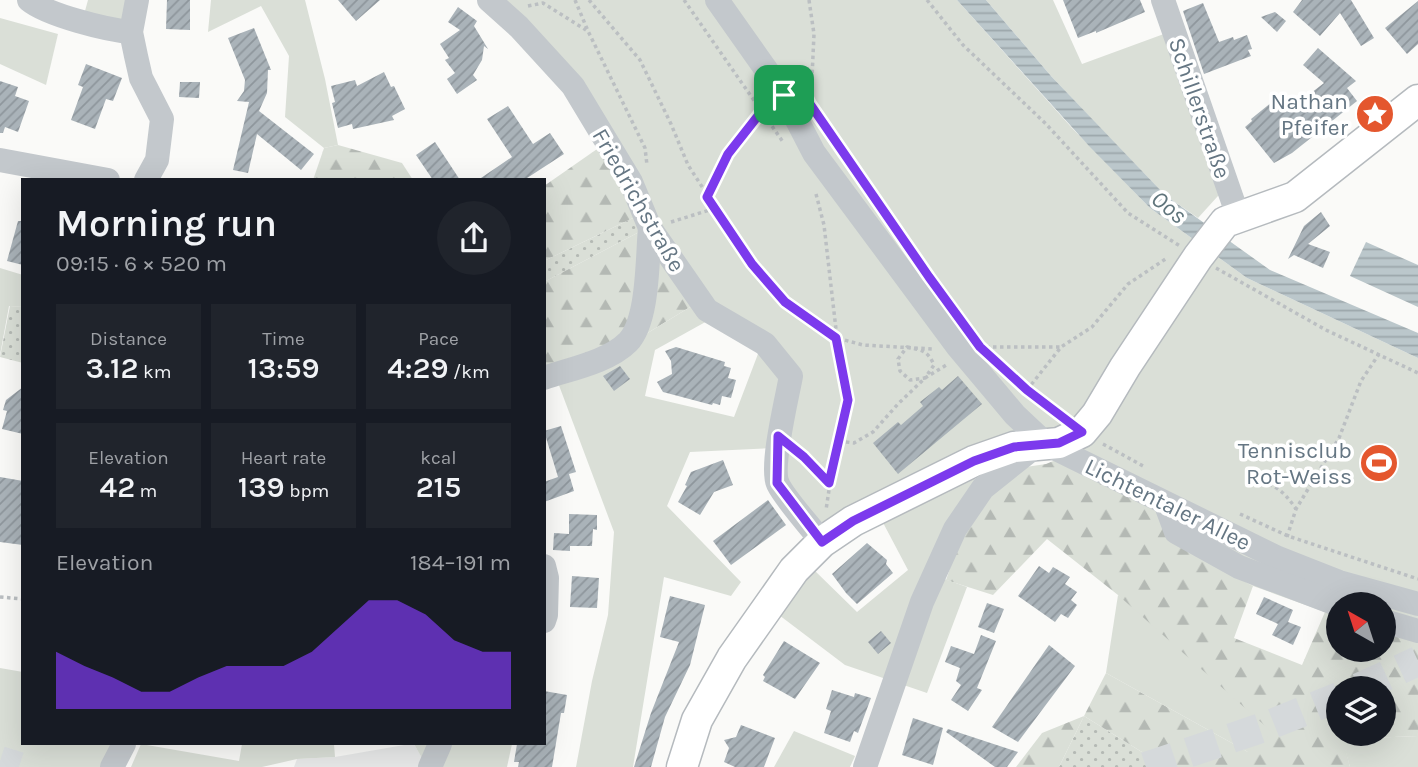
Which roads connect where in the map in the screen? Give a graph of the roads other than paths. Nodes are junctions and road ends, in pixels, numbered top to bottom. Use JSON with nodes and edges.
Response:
{"nodes":[{"id":1,"x":29,"y":0,"type":"edge"},
{"id":2,"x":137,"y":0,"type":"edge"},
{"id":3,"x":489,"y":0,"type":"edge"},
{"id":4,"x":717,"y":0,"type":"edge"},
{"id":5,"x":1163,"y":0,"type":"edge"},
{"id":6,"x":131,"y":32,"type":"junction"},
{"id":7,"x":1418,"y":100,"type":"edge"},
{"id":8,"x":0,"y":160,"type":"edge"},
{"id":9,"x":97,"y":178,"type":"edge"},
{"id":10,"x":147,"y":178,"type":"edge"},
{"id":11,"x":650,"y":228,"type":"junction"},
{"id":12,"x":1214,"y":238,"type":"junction"},
{"id":13,"x":546,"y":377,"type":"edge"},
{"id":14,"x":1041,"y":444,"type":"junction"},
{"id":15,"x":1166,"y":505,"type":"junction"},
{"id":16,"x":822,"y":542,"type":"junction"},
{"id":17,"x":546,"y":574,"type":"edge"},
{"id":18,"x":1326,"y":600,"type":"edge"},
{"id":19,"x":1418,"y":604,"type":"edge"},
{"id":20,"x":546,"y":617,"type":"edge"},
{"id":21,"x":1396,"y":625,"type":"edge"},
{"id":22,"x":1418,"y":631,"type":"edge"},
{"id":23,"x":124,"y":745,"type":"edge"},
{"id":24,"x":440,"y":745,"type":"edge"},
{"id":25,"x":113,"y":767,"type":"edge"},
{"id":26,"x":430,"y":767,"type":"edge"},
{"id":27,"x":682,"y":767,"type":"edge"},
{"id":28,"x":865,"y":767,"type":"edge"}],
"edges":[{"from":1,"to":6,"type":"street"},
{"from":2,"to":6,"type":"street"},
{"from":3,"to":11,"type":"street","name":"Friedrichstraße"},
{"from":4,"to":14,"type":"street","name":"Lichtentaler Allee"},
{"from":5,"to":12,"type":"street","name":"Schillerstraße"},
{"from":6,"to":10,"type":"street"},
{"from":7,"to":12,"type":"main road"},
{"from":8,"to":9,"type":"street"},
{"from":11,"to":13,"type":"street"},
{"from":11,"to":16,"type":"street","name":"Friedrichstraße"},
{"from":12,"to":14,"type":"main road"},
{"from":14,"to":15,"type":"street","name":"Lichtentaler Allee"},
{"from":14,"to":16,"type":"main road"},
{"from":14,"to":28,"type":"street"},
{"from":15,"to":18,"type":"street"},
{"from":15,"to":19,"type":"street","name":"Lichtentaler Allee"},
{"from":16,"to":27,"type":"main road"},
{"from":17,"to":20,"type":"street"},
{"from":21,"to":22,"type":"street"},
{"from":23,"to":25,"type":"street"},
{"from":24,"to":26,"type":"street"}]}
